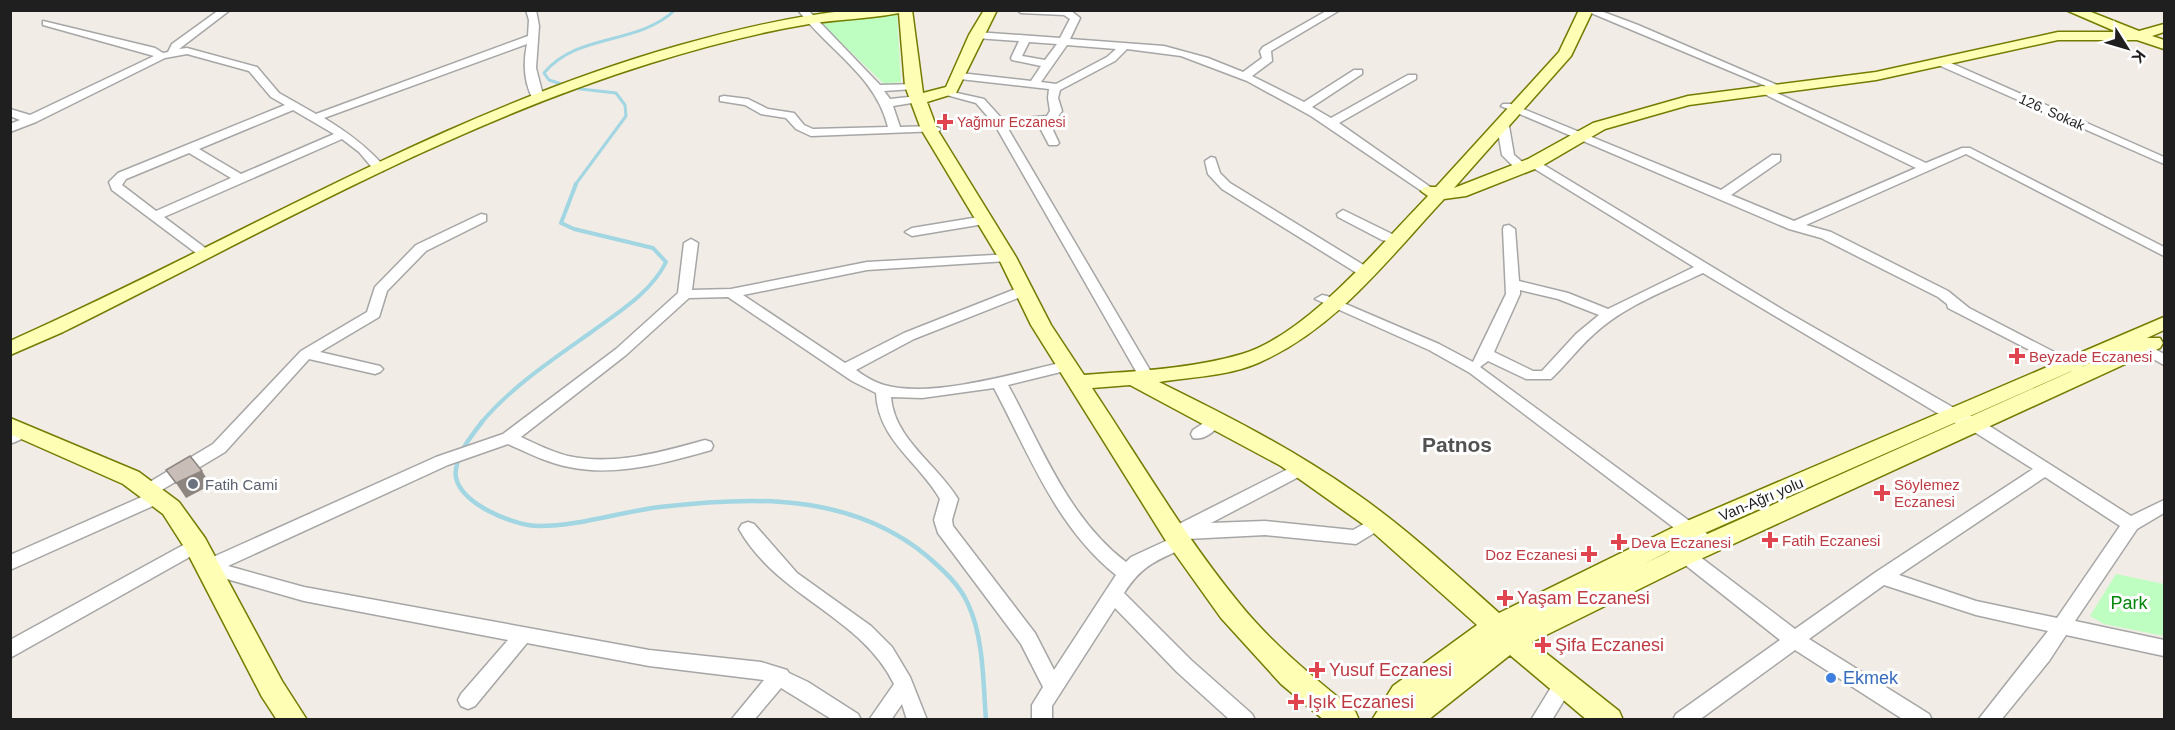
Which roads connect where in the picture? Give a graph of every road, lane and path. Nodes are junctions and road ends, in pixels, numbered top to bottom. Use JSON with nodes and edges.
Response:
{"nodes":[{"id":1,"x":226,"y":10,"type":"edge"},
{"id":2,"x":531,"y":10,"type":"edge"},
{"id":3,"x":896,"y":10,"type":"edge"},
{"id":4,"x":905,"y":10,"type":"edge"},
{"id":5,"x":918,"y":10,"type":"edge"},
{"id":6,"x":991,"y":10,"type":"edge"},
{"id":7,"x":1021,"y":10,"type":"edge"},
{"id":8,"x":1336,"y":10,"type":"edge"},
{"id":9,"x":1573,"y":10,"type":"edge"},
{"id":10,"x":1587,"y":10,"type":"edge"},
{"id":11,"x":2072,"y":10,"type":"edge"},
{"id":12,"x":2084,"y":10,"type":"edge"},
{"id":13,"x":805,"y":15,"type":"edge"},
{"id":14,"x":46,"y":23,"type":"dead end"},
{"id":15,"x":2164,"y":28,"type":"edge"},
{"id":16,"x":976,"y":35,"type":"junction"},
{"id":17,"x":2141,"y":35,"type":"junction"},
{"id":18,"x":533,"y":38,"type":"junction"},
{"id":19,"x":1025,"y":40,"type":"junction"},
{"id":20,"x":2164,"y":43,"type":"edge"},
{"id":21,"x":1062,"y":44,"type":"junction"},
{"id":22,"x":1123,"y":48,"type":"junction"},
{"id":23,"x":168,"y":54,"type":"junction"},
{"id":24,"x":1940,"y":62,"type":"junction"},
{"id":25,"x":1048,"y":64,"type":"junction"},
{"id":26,"x":1358,"y":72,"type":"dead end"},
{"id":27,"x":960,"y":76,"type":"junction"},
{"id":28,"x":1243,"y":77,"type":"junction"},
{"id":29,"x":1412,"y":77,"type":"dead end"},
{"id":30,"x":1033,"y":85,"type":"junction"},
{"id":31,"x":1055,"y":87,"type":"junction"},
{"id":32,"x":879,"y":88,"type":"junction"},
{"id":33,"x":1769,"y":88,"type":"junction"},
{"id":34,"x":919,"y":94,"type":"junction"},
{"id":35,"x":948,"y":94,"type":"junction"},
{"id":36,"x":538,"y":99,"type":"junction"},
{"id":37,"x":724,"y":99,"type":"dead end"},
{"id":38,"x":887,"y":103,"type":"junction"},
{"id":39,"x":292,"y":106,"type":"junction"},
{"id":40,"x":1303,"y":108,"type":"junction"},
{"id":41,"x":1512,"y":108,"type":"junction"},
{"id":42,"x":10,"y":112,"type":"edge"},
{"id":43,"x":314,"y":118,"type":"junction"},
{"id":44,"x":1048,"y":119,"type":"junction"},
{"id":45,"x":32,"y":120,"type":"junction"},
{"id":46,"x":1000,"y":123,"type":"junction"},
{"id":47,"x":1331,"y":123,"type":"junction"},
{"id":48,"x":1503,"y":126,"type":"junction"},
{"id":49,"x":10,"y":129,"type":"edge"},
{"id":50,"x":895,"y":131,"type":"junction"},
{"id":51,"x":343,"y":134,"type":"junction"},
{"id":52,"x":934,"y":134,"type":"junction"},
{"id":53,"x":1581,"y":135,"type":"junction"},
{"id":54,"x":1053,"y":143,"type":"dead end"},
{"id":55,"x":189,"y":148,"type":"junction"},
{"id":56,"x":1776,"y":158,"type":"dead end"},
{"id":57,"x":1211,"y":161,"type":"dead end"},
{"id":58,"x":2164,"y":161,"type":"edge"},
{"id":59,"x":1528,"y":165,"type":"junction"},
{"id":60,"x":379,"y":168,"type":"junction"},
{"id":61,"x":1926,"y":168,"type":"junction"},
{"id":62,"x":1451,"y":175,"type":"junction"},
{"id":63,"x":241,"y":179,"type":"junction"},
{"id":64,"x":1476,"y":186,"type":"junction"},
{"id":65,"x":1435,"y":192,"type":"junction"},
{"id":66,"x":1722,"y":195,"type":"junction"},
{"id":67,"x":1343,"y":214,"type":"dead end"},
{"id":68,"x":155,"y":216,"type":"junction"},
{"id":69,"x":481,"y":218,"type":"dead end"},
{"id":70,"x":985,"y":220,"type":"junction"},
{"id":71,"x":1794,"y":226,"type":"junction"},
{"id":72,"x":1509,"y":228,"type":"dead end"},
{"id":73,"x":912,"y":232,"type":"dead end"},
{"id":74,"x":1387,"y":237,"type":"junction"},
{"id":75,"x":691,"y":243,"type":"dead end"},
{"id":76,"x":2164,"y":252,"type":"edge"},
{"id":77,"x":205,"y":253,"type":"junction"},
{"id":78,"x":1007,"y":257,"type":"junction"},
{"id":79,"x":1704,"y":267,"type":"junction"},
{"id":80,"x":1360,"y":269,"type":"junction"},
{"id":81,"x":1513,"y":284,"type":"junction"},
{"id":82,"x":1023,"y":291,"type":"junction"},
{"id":83,"x":731,"y":293,"type":"junction"},
{"id":84,"x":685,"y":294,"type":"junction"},
{"id":85,"x":1328,"y":301,"type":"junction"},
{"id":86,"x":1609,"y":314,"type":"junction"},
{"id":87,"x":2164,"y":323,"type":"edge"},
{"id":88,"x":2164,"y":338,"type":"edge"},
{"id":89,"x":2135,"y":344,"type":"junction"},
{"id":90,"x":11,"y":349,"type":"edge"},
{"id":91,"x":306,"y":354,"type":"junction"},
{"id":92,"x":1486,"y":354,"type":"junction"},
{"id":93,"x":2164,"y":360,"type":"edge"},
{"id":94,"x":2067,"y":363,"type":"junction"},
{"id":95,"x":375,"y":369,"type":"dead end"},
{"id":96,"x":845,"y":369,"type":"junction"},
{"id":97,"x":1475,"y":369,"type":"junction"},
{"id":98,"x":1073,"y":374,"type":"junction"},
{"id":99,"x":2087,"y":374,"type":"junction"},
{"id":100,"x":1136,"y":375,"type":"junction"},
{"id":101,"x":999,"y":382,"type":"junction"},
{"id":102,"x":883,"y":390,"type":"junction"},
{"id":103,"x":1964,"y":420,"type":"junction"},
{"id":104,"x":15,"y":432,"type":"edge"},
{"id":105,"x":509,"y":438,"type":"junction"},
{"id":106,"x":705,"y":446,"type":"dead end"},
{"id":107,"x":1302,"y":468,"type":"junction"},
{"id":108,"x":2046,"y":469,"type":"junction"},
{"id":109,"x":153,"y":494,"type":"junction"},
{"id":110,"x":2163,"y":508,"type":"edge"},
{"id":111,"x":1378,"y":522,"type":"junction"},
{"id":112,"x":2131,"y":524,"type":"junction"},
{"id":113,"x":748,"y":529,"type":"dead end"},
{"id":114,"x":1177,"y":538,"type":"junction"},
{"id":115,"x":1694,"y":543,"type":"junction"},
{"id":116,"x":202,"y":556,"type":"junction"},
{"id":117,"x":10,"y":563,"type":"edge"},
{"id":118,"x":1127,"y":573,"type":"junction"},
{"id":119,"x":1882,"y":577,"type":"junction"},
{"id":120,"x":1113,"y":594,"type":"junction"},
{"id":121,"x":2062,"y":626,"type":"junction"},
{"id":122,"x":1502,"y":634,"type":"junction"},
{"id":123,"x":523,"y":635,"type":"junction"},
{"id":124,"x":1793,"y":639,"type":"junction"},
{"id":125,"x":2164,"y":648,"type":"edge"},
{"id":126,"x":10,"y":650,"type":"edge"},
{"id":127,"x":780,"y":676,"type":"junction"},
{"id":128,"x":904,"y":685,"type":"junction"},
{"id":129,"x":1562,"y":687,"type":"junction"},
{"id":130,"x":1053,"y":688,"type":"junction"},
{"id":131,"x":468,"y":700,"type":"dead end"},
{"id":132,"x":292,"y":720,"type":"edge"},
{"id":133,"x":741,"y":720,"type":"edge"},
{"id":134,"x":850,"y":720,"type":"edge"},
{"id":135,"x":879,"y":720,"type":"edge"},
{"id":136,"x":917,"y":720,"type":"edge"},
{"id":137,"x":1042,"y":720,"type":"edge"},
{"id":138,"x":1245,"y":720,"type":"edge"},
{"id":139,"x":1345,"y":720,"type":"edge"},
{"id":140,"x":1386,"y":720,"type":"edge"},
{"id":141,"x":1406,"y":720,"type":"edge"},
{"id":142,"x":1541,"y":720,"type":"edge"},
{"id":143,"x":1609,"y":720,"type":"edge"},
{"id":144,"x":1683,"y":720,"type":"edge"},
{"id":145,"x":1922,"y":720,"type":"edge"},
{"id":146,"x":1988,"y":720,"type":"edge"}],
"edges":[{"from":1,"to":23,"type":"street"},
{"from":2,"to":18,"type":"street"},
{"from":3,"to":13,"type":"street"},
{"from":4,"to":34,"type":"street"},
{"from":5,"to":34,"type":"street"},
{"from":6,"to":16,"type":"street"},
{"from":7,"to":21,"type":"street"},
{"from":8,"to":28,"type":"street"},
{"from":9,"to":41,"type":"street"},
{"from":10,"to":33,"type":"street"},
{"from":10,"to":41,"type":"street"},
{"from":11,"to":17,"type":"street"},
{"from":12,"to":17,"type":"street"},
{"from":13,"to":32,"type":"street"},
{"from":13,"to":36,"type":"street"},
{"from":14,"to":23,"type":"street"},
{"from":15,"to":17,"type":"street"},
{"from":16,"to":19,"type":"street"},
{"from":16,"to":27,"type":"street"},
{"from":17,"to":20,"type":"street"},
{"from":17,"to":24,"type":"street"},
{"from":18,"to":36,"type":"street"},
{"from":18,"to":43,"type":"street"},
{"from":19,"to":21,"type":"street"},
{"from":19,"to":25,"type":"street"},
{"from":21,"to":22,"type":"street"},
{"from":21,"to":25,"type":"street"},
{"from":22,"to":28,"type":"street"},
{"from":22,"to":31,"type":"street"},
{"from":23,"to":39,"type":"street"},
{"from":23,"to":45,"type":"street"},
{"from":24,"to":33,"type":"street"},
{"from":24,"to":58,"type":"street","name":"126. Sokak"},
{"from":25,"to":30,"type":"street"},
{"from":26,"to":40,"type":"street"},
{"from":27,"to":30,"type":"street"},
{"from":27,"to":35,"type":"street"},
{"from":28,"to":40,"type":"street"},
{"from":29,"to":47,"type":"street"},
{"from":30,"to":31,"type":"street"},
{"from":31,"to":44,"type":"street"},
{"from":32,"to":34,"type":"street"},
{"from":32,"to":38,"type":"street"},
{"from":33,"to":53,"type":"street"},
{"from":33,"to":61,"type":"street"},
{"from":34,"to":35,"type":"street"},
{"from":34,"to":38,"type":"street"},
{"from":34,"to":52,"type":"street"},
{"from":35,"to":46,"type":"street"},
{"from":36,"to":60,"type":"street"},
{"from":37,"to":50,"type":"street"},
{"from":38,"to":50,"type":"street"},
{"from":39,"to":43,"type":"street"},
{"from":39,"to":55,"type":"street"},
{"from":40,"to":47,"type":"street"},
{"from":41,"to":48,"type":"street"},
{"from":41,"to":53,"type":"street"},
{"from":41,"to":62,"type":"street"},
{"from":42,"to":45,"type":"street"},
{"from":43,"to":51,"type":"street"},
{"from":44,"to":46,"type":"street"},
{"from":44,"to":54,"type":"street"},
{"from":45,"to":49,"type":"street"},
{"from":46,"to":100,"type":"street"},
{"from":47,"to":65,"type":"street"},
{"from":48,"to":59,"type":"street"},
{"from":48,"to":62,"type":"street"},
{"from":50,"to":52,"type":"street"},
{"from":51,"to":60,"type":"street"},
{"from":51,"to":63,"type":"street"},
{"from":52,"to":70,"type":"street"},
{"from":53,"to":59,"type":"street"},
{"from":53,"to":66,"type":"street"},
{"from":55,"to":63,"type":"street"},
{"from":55,"to":68,"type":"street"},
{"from":56,"to":66,"type":"street"},
{"from":57,"to":80,"type":"street"},
{"from":59,"to":64,"type":"street"},
{"from":59,"to":79,"type":"street"},
{"from":60,"to":77,"type":"street"},
{"from":61,"to":71,"type":"street"},
{"from":61,"to":76,"type":"street"},
{"from":62,"to":64,"type":"street"},
{"from":62,"to":65,"type":"street"},
{"from":63,"to":68,"type":"street"},
{"from":64,"to":65,"type":"street"},
{"from":65,"to":74,"type":"street"},
{"from":65,"to":80,"type":"street"},
{"from":66,"to":71,"type":"street"},
{"from":67,"to":74,"type":"street"},
{"from":68,"to":77,"type":"street"},
{"from":69,"to":91,"type":"street"},
{"from":70,"to":73,"type":"street"},
{"from":70,"to":78,"type":"street"},
{"from":71,"to":94,"type":"street"},
{"from":72,"to":81,"type":"street"},
{"from":74,"to":80,"type":"street"},
{"from":75,"to":84,"type":"street"},
{"from":77,"to":90,"type":"street"},
{"from":78,"to":82,"type":"street"},
{"from":78,"to":83,"type":"street"},
{"from":79,"to":86,"type":"street"},
{"from":79,"to":103,"type":"street"},
{"from":80,"to":85,"type":"street"},
{"from":81,"to":86,"type":"street"},
{"from":81,"to":92,"type":"street"},
{"from":82,"to":96,"type":"street"},
{"from":82,"to":98,"type":"street"},
{"from":83,"to":84,"type":"street"},
{"from":83,"to":96,"type":"street"},
{"from":84,"to":105,"type":"street"},
{"from":85,"to":97,"type":"street"},
{"from":85,"to":100,"type":"street"},
{"from":86,"to":92,"type":"street"},
{"from":87,"to":89,"type":"street"},
{"from":88,"to":89,"type":"street"},
{"from":89,"to":93,"type":"street"},
{"from":89,"to":94,"type":"street"},
{"from":89,"to":99,"type":"street"},
{"from":91,"to":95,"type":"street"},
{"from":91,"to":109,"type":"street"},
{"from":92,"to":97,"type":"street"},
{"from":94,"to":99,"type":"street"},
{"from":94,"to":103,"type":"street"},
{"from":96,"to":102,"type":"street"},
{"from":97,"to":115,"type":"street"},
{"from":98,"to":100,"type":"street"},
{"from":98,"to":101,"type":"street"},
{"from":98,"to":114,"type":"street"},
{"from":99,"to":103,"type":"street"},
{"from":100,"to":107,"type":"street"},
{"from":101,"to":102,"type":"street"},
{"from":101,"to":118,"type":"street"},
{"from":102,"to":130,"type":"street"},
{"from":103,"to":108,"type":"street"},
{"from":103,"to":115,"type":"street"},
{"from":104,"to":109,"type":"street"},
{"from":105,"to":106,"type":"street"},
{"from":105,"to":116,"type":"street"},
{"from":107,"to":111,"type":"street"},
{"from":107,"to":114,"type":"street"},
{"from":108,"to":112,"type":"street"},
{"from":108,"to":119,"type":"street"},
{"from":109,"to":116,"type":"street"},
{"from":109,"to":117,"type":"street"},
{"from":110,"to":112,"type":"street"},
{"from":111,"to":114,"type":"street"},
{"from":111,"to":122,"type":"street"},
{"from":112,"to":121,"type":"street"},
{"from":113,"to":128,"type":"street"},
{"from":114,"to":118,"type":"street"},
{"from":114,"to":139,"type":"street"},
{"from":115,"to":122,"type":"street"},
{"from":115,"to":124,"type":"street"},
{"from":116,"to":123,"type":"street"},
{"from":116,"to":126,"type":"street"},
{"from":116,"to":132,"type":"street"},
{"from":118,"to":120,"type":"street"},
{"from":119,"to":121,"type":"street"},
{"from":119,"to":124,"type":"street"},
{"from":120,"to":130,"type":"street"},
{"from":120,"to":138,"type":"street"},
{"from":121,"to":125,"type":"street"},
{"from":121,"to":146,"type":"street"},
{"from":122,"to":129,"type":"street"},
{"from":122,"to":140,"type":"street"},
{"from":122,"to":141,"type":"street"},
{"from":123,"to":127,"type":"street"},
{"from":123,"to":131,"type":"street"},
{"from":124,"to":144,"type":"street"},
{"from":124,"to":145,"type":"street"},
{"from":127,"to":133,"type":"street"},
{"from":127,"to":134,"type":"street"},
{"from":128,"to":135,"type":"street"},
{"from":128,"to":136,"type":"street"},
{"from":129,"to":142,"type":"street"},
{"from":129,"to":143,"type":"street"},
{"from":130,"to":137,"type":"street"}]}
